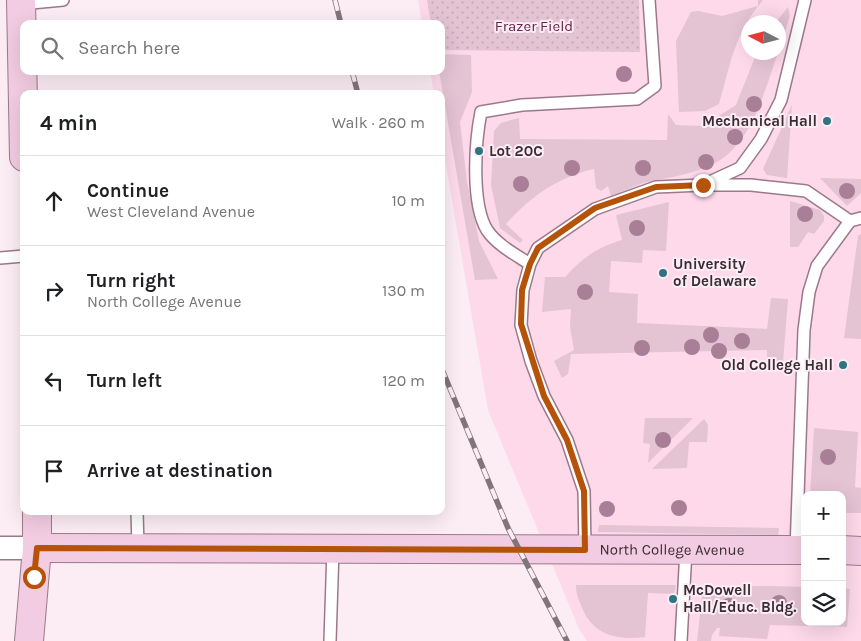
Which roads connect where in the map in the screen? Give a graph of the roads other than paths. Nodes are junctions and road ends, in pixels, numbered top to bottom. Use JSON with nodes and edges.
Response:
{"nodes":[{"id":1,"x":63,"y":0,"type":"edge"},
{"id":2,"x":649,"y":0,"type":"edge"},
{"id":3,"x":805,"y":0,"type":"edge"},
{"id":4,"x":21,"y":2,"type":"edge"},
{"id":5,"x":21,"y":20,"type":"edge"},
{"id":6,"x":22,"y":75,"type":"edge"},
{"id":7,"x":23,"y":90,"type":"edge"},
{"id":8,"x":703,"y":185,"type":"junction"},
{"id":9,"x":856,"y":220,"type":"edge"},
{"id":10,"x":20,"y":256,"type":"edge"},
{"id":11,"x":0,"y":258,"type":"edge"},
{"id":12,"x":530,"y":264,"type":"junction"},
{"id":13,"x":37,"y":515,"type":"edge"},
{"id":14,"x":137,"y":515,"type":"edge"},
{"id":15,"x":0,"y":548,"type":"edge"},
{"id":16,"x":37,"y":548,"type":"junction"},
{"id":17,"x":138,"y":548,"type":"junction"},
{"id":18,"x":333,"y":549,"type":"junction"},
{"id":19,"x":585,"y":550,"type":"junction"},
{"id":20,"x":686,"y":550,"type":"junction"},
{"id":21,"x":800,"y":550,"type":"edge"},
{"id":22,"x":846,"y":550,"type":"edge"},
{"id":23,"x":861,"y":550,"type":"edge"},
{"id":24,"x":29,"y":641,"type":"edge"},
{"id":25,"x":330,"y":641,"type":"edge"},
{"id":26,"x":681,"y":641,"type":"edge"}],
"edges":[{"from":1,"to":4,"type":"lane"},
{"from":2,"to":12,"type":"lane"},
{"from":3,"to":8,"type":"lane"},
{"from":4,"to":5,"type":"street"},
{"from":6,"to":7,"type":"street"},
{"from":8,"to":9,"type":"lane"},
{"from":8,"to":12,"type":"lane"},
{"from":9,"to":21,"type":"lane"},
{"from":10,"to":11,"type":"lane"},
{"from":12,"to":19,"type":"lane"},
{"from":13,"to":16,"type":"street"},
{"from":14,"to":17,"type":"lane"},
{"from":15,"to":16,"type":"street","name":"North College Avenue"},
{"from":16,"to":17,"type":"street","name":"North College Avenue"},
{"from":16,"to":24,"type":"street"},
{"from":17,"to":18,"type":"street","name":"North College Avenue"},
{"from":18,"to":19,"type":"street","name":"North College Avenue"},
{"from":18,"to":25,"type":"lane"},
{"from":19,"to":20,"type":"street","name":"North College Avenue"},
{"from":20,"to":21,"type":"street","name":"North College Avenue"},
{"from":20,"to":26,"type":"lane"},
{"from":22,"to":23,"type":"street"}]}
